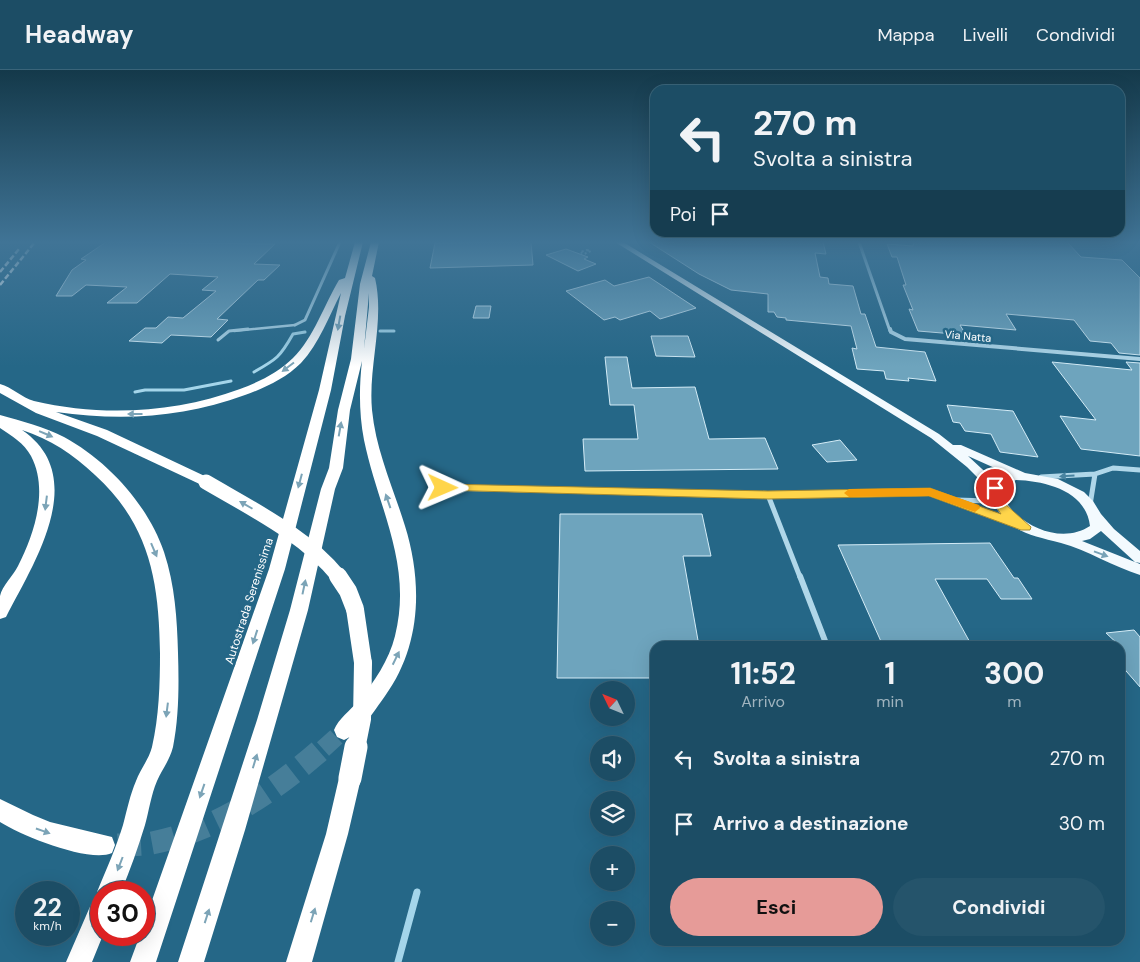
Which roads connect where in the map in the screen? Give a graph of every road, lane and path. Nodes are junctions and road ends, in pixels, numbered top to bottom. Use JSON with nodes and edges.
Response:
{"nodes":[{"id":1,"x":321,"y":284,"type":"edge"},
{"id":2,"x":351,"y":284,"type":"edge"},
{"id":3,"x":356,"y":284,"type":"edge"},
{"id":4,"x":365,"y":284,"type":"edge"},
{"id":5,"x":368,"y":284,"type":"edge"},
{"id":6,"x":686,"y":284,"type":"edge"},
{"id":7,"x":874,"y":284,"type":"edge"},
{"id":8,"x":295,"y":326,"type":"joint"},
{"id":9,"x":218,"y":340,"type":"dead end"},
{"id":10,"x":1140,"y":359,"type":"edge"},
{"id":11,"x":0,"y":388,"type":"edge"},
{"id":12,"x":30,"y":404,"type":"junction"},
{"id":13,"x":0,"y":420,"type":"edge"},
{"id":14,"x":935,"y":436,"type":"junction"},
{"id":15,"x":1140,"y":470,"type":"edge"},
{"id":16,"x":1095,"y":474,"type":"junction"},
{"id":17,"x":1024,"y":476,"type":"junction"},
{"id":18,"x":1039,"y":478,"type":"junction"},
{"id":19,"x":443,"y":488,"type":"dead end"},
{"id":20,"x":995,"y":493,"type":"junction"},
{"id":21,"x":768,"y":495,"type":"junction"},
{"id":22,"x":952,"y":499,"type":"junction"},
{"id":23,"x":1090,"y":505,"type":"junction"},
{"id":24,"x":1098,"y":518,"type":"junction"},
{"id":25,"x":1026,"y":527,"type":"junction"},
{"id":26,"x":1061,"y":539,"type":"junction"},
{"id":27,"x":1140,"y":558,"type":"edge"},
{"id":28,"x":1140,"y":570,"type":"edge"},
{"id":29,"x":0,"y":612,"type":"edge"},
{"id":30,"x":824,"y":641,"type":"edge"},
{"id":31,"x":344,"y":730,"type":"tunnel mouth"},
{"id":32,"x":0,"y":810,"type":"edge"},
{"id":33,"x":104,"y":845,"type":"tunnel mouth"},
{"id":34,"x":113,"y":881,"type":"edge"},
{"id":35,"x":90,"y":936,"type":"edge"},
{"id":36,"x":79,"y":962,"type":"edge"},
{"id":37,"x":144,"y":962,"type":"edge"},
{"id":38,"x":191,"y":962,"type":"edge"},
{"id":39,"x":299,"y":962,"type":"edge"}],
"edges":[{"from":1,"to":8,"type":"street"},
{"from":2,"to":12,"type":"highway","one_way":true},
{"from":3,"to":37,"type":"highway","name":"Autostrada Serenissima","one_way":true},
{"from":38,"to":4,"type":"highway","name":"Autostrada Serenissima","one_way":true},
{"from":31,"to":5,"type":"highway","one_way":true},
{"from":6,"to":14,"type":"main road"},
{"from":7,"to":10,"type":"street","name":"Via Natta"},
{"from":8,"to":9,"type":"lane"},
{"from":11,"to":12,"type":"highway"},
{"from":39,"to":12,"type":"highway","one_way":true,"bridge":true},
{"from":13,"to":29,"type":"highway","one_way":true},
{"from":13,"to":34,"type":"highway","one_way":true},
{"from":14,"to":17,"type":"main road"},
{"from":14,"to":20,"type":"main road"},
{"from":15,"to":16,"type":"street"},
{"from":16,"to":18,"type":"street","one_way":true},
{"from":16,"to":23,"type":"street"},
{"from":17,"to":18,"type":"main road"},
{"from":17,"to":20,"type":"main road"},
{"from":18,"to":23,"type":"main road"},
{"from":19,"to":21,"type":"street"},
{"from":20,"to":22,"type":"street"},
{"from":20,"to":25,"type":"main road"},
{"from":21,"to":22,"type":"street"},
{"from":21,"to":30,"type":"street"},
{"from":22,"to":25,"type":"street"},
{"from":23,"to":24,"type":"main road"},
{"from":24,"to":26,"type":"main road"},
{"from":24,"to":27,"type":"main road"},
{"from":25,"to":26,"type":"main road"},
{"from":26,"to":28,"type":"main road","one_way":true},
{"from":32,"to":33,"type":"highway","one_way":true},
{"from":35,"to":36,"type":"highway"}]}
